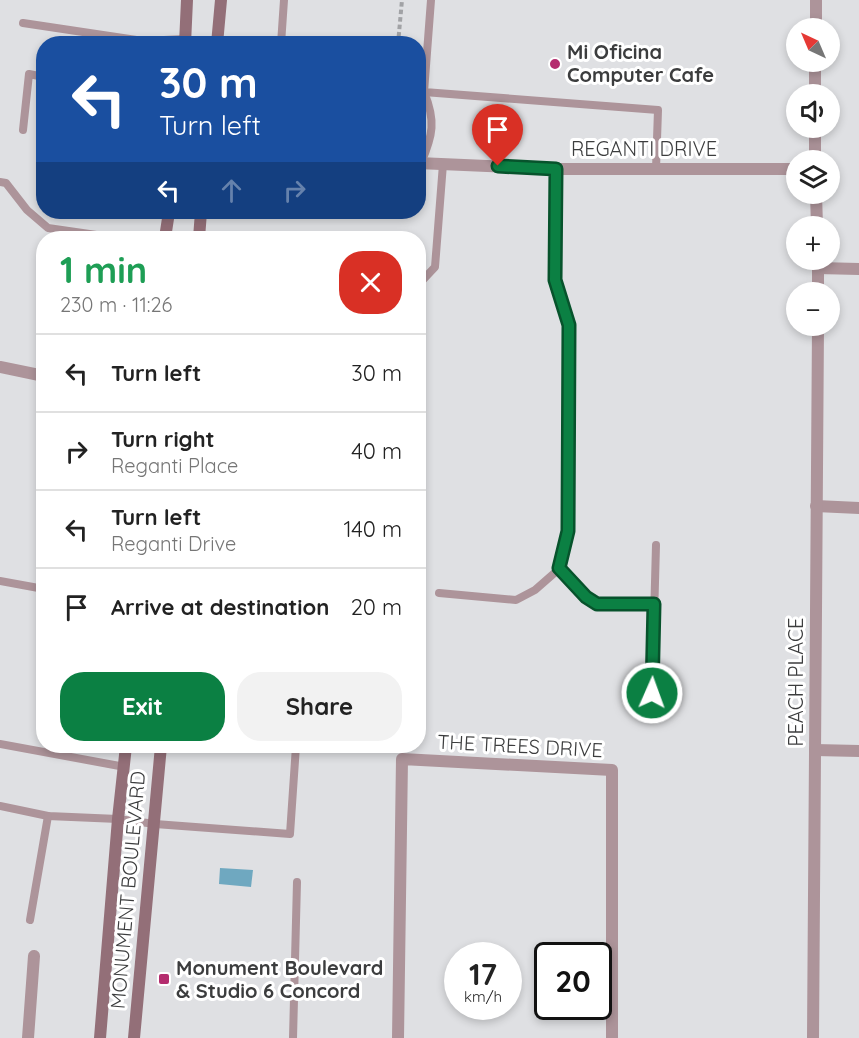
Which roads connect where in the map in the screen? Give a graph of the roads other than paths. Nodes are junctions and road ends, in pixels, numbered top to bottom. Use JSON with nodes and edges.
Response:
{"nodes":[{"id":1,"x":187,"y":0,"type":"edge"},
{"id":2,"x":221,"y":0,"type":"edge"},
{"id":3,"x":284,"y":0,"type":"edge"},
{"id":4,"x":431,"y":0,"type":"edge"},
{"id":5,"x":816,"y":0,"type":"edge"},
{"id":6,"x":816,"y":18,"type":"edge"},
{"id":7,"x":22,"y":23,"type":"dead end"},
{"id":8,"x":115,"y":36,"type":"edge"},
{"id":9,"x":185,"y":36,"type":"edge"},
{"id":10,"x":218,"y":36,"type":"edge"},
{"id":11,"x":281,"y":36,"type":"edge"},
{"id":12,"x":426,"y":48,"type":"edge"},
{"id":13,"x":36,"y":75,"type":"edge"},
{"id":14,"x":426,"y":96,"type":"edge"},
{"id":15,"x":426,"y":103,"type":"edge"},
{"id":16,"x":22,"y":130,"type":"dead end"},
{"id":17,"x":426,"y":148,"type":"edge"},
{"id":18,"x":426,"y":162,"type":"edge"},
{"id":19,"x":442,"y":164,"type":"junction"},
{"id":20,"x":556,"y":169,"type":"junction"},
{"id":21,"x":657,"y":169,"type":"junction"},
{"id":22,"x":786,"y":169,"type":"edge"},
{"id":23,"x":0,"y":182,"type":"edge"},
{"id":24,"x":36,"y":218,"type":"edge"},
{"id":25,"x":38,"y":219,"type":"edge"},
{"id":26,"x":69,"y":231,"type":"edge"},
{"id":27,"x":840,"y":267,"type":"edge"},
{"id":28,"x":859,"y":269,"type":"edge"},
{"id":29,"x":426,"y":277,"type":"edge"},
{"id":30,"x":818,"y":336,"type":"edge"},
{"id":31,"x":0,"y":367,"type":"edge"},
{"id":32,"x":36,"y":374,"type":"edge"},
{"id":33,"x":816,"y":506,"type":"junction"},
{"id":34,"x":859,"y":508,"type":"edge"},
{"id":35,"x":656,"y":544,"type":"dead end"},
{"id":36,"x":559,"y":568,"type":"junction"},
{"id":37,"x":0,"y":581,"type":"edge"},
{"id":38,"x":36,"y":588,"type":"edge"},
{"id":39,"x":439,"y":593,"type":"dead end"},
{"id":40,"x":654,"y":604,"type":"junction"},
{"id":41,"x":652,"y":693,"type":"dead end"},
{"id":42,"x":0,"y":744,"type":"edge"},
{"id":43,"x":36,"y":750,"type":"edge"},
{"id":44,"x":815,"y":750,"type":"junction"},
{"id":45,"x":859,"y":751,"type":"edge"},
{"id":46,"x":51,"y":753,"type":"edge"},
{"id":47,"x":125,"y":753,"type":"edge"},
{"id":48,"x":160,"y":753,"type":"edge"},
{"id":49,"x":296,"y":753,"type":"edge"},
{"id":50,"x":124,"y":766,"type":"junction"},
{"id":51,"x":0,"y":807,"type":"edge"},
{"id":52,"x":48,"y":816,"type":"junction"},
{"id":53,"x":118,"y":819,"type":"junction"},
{"id":54,"x":155,"y":824,"type":"junction"},
{"id":55,"x":297,"y":882,"type":"dead end"},
{"id":56,"x":30,"y":921,"type":"dead end"},
{"id":57,"x":34,"y":956,"type":"dead end"},
{"id":58,"x":28,"y":1038,"type":"edge"},
{"id":59,"x":100,"y":1038,"type":"edge"},
{"id":60,"x":134,"y":1038,"type":"edge"},
{"id":61,"x":293,"y":1038,"type":"edge"},
{"id":62,"x":398,"y":1038,"type":"edge"},
{"id":63,"x":612,"y":1038,"type":"edge"},
{"id":64,"x":813,"y":1038,"type":"edge"}],
"edges":[{"from":1,"to":9,"type":"main road"},
{"from":2,"to":10,"type":"main road"},
{"from":3,"to":11,"type":"lane"},
{"from":4,"to":12,"type":"lane"},
{"from":5,"to":6,"type":"street"},
{"from":7,"to":8,"type":"lane"},
{"from":13,"to":16,"type":"lane"},
{"from":14,"to":21,"type":"lane"},
{"from":15,"to":17,"type":"lane"},
{"from":18,"to":19,"type":"street","name":"REGANTI DRIVE"},
{"from":19,"to":20,"type":"street","name":"REGANTI DRIVE"},
{"from":19,"to":29,"type":"lane"},
{"from":20,"to":21,"type":"street","name":"REGANTI DRIVE"},
{"from":20,"to":36,"type":"street"},
{"from":21,"to":22,"type":"street","name":"REGANTI DRIVE"},
{"from":23,"to":24,"type":"lane"},
{"from":25,"to":26,"type":"lane"},
{"from":27,"to":28,"type":"street"},
{"from":30,"to":33,"type":"street","name":"PEACH PLACE"},
{"from":31,"to":32,"type":"street"},
{"from":33,"to":34,"type":"street"},
{"from":33,"to":44,"type":"street","name":"PEACH PLACE"},
{"from":35,"to":40,"type":"lane"},
{"from":36,"to":39,"type":"lane"},
{"from":36,"to":40,"type":"lane"},
{"from":37,"to":38,"type":"lane"},
{"from":40,"to":41,"type":"lane"},
{"from":42,"to":43,"type":"lane"},
{"from":44,"to":45,"type":"street"},
{"from":44,"to":64,"type":"street","name":"PEACH PLACE"},
{"from":46,"to":50,"type":"lane"},
{"from":47,"to":50,"type":"main road","name":"MONUMENT BOULEVARD"},
{"from":48,"to":54,"type":"main road","name":"MONUMENT BOULEVARD"},
{"from":49,"to":54,"type":"lane"},
{"from":50,"to":53,"type":"main road","name":"MONUMENT BOULEVARD"},
{"from":51,"to":52,"type":"lane"},
{"from":52,"to":53,"type":"lane"},
{"from":52,"to":56,"type":"lane"},
{"from":53,"to":54,"type":"lane"},
{"from":53,"to":59,"type":"main road","name":"MONUMENT BOULEVARD"},
{"from":54,"to":60,"type":"main road","name":"MONUMENT BOULEVARD"},
{"from":55,"to":61,"type":"lane"},
{"from":57,"to":58,"type":"street"},
{"from":62,"to":63,"type":"street","name":"THE TREES DRIVE"}]}
